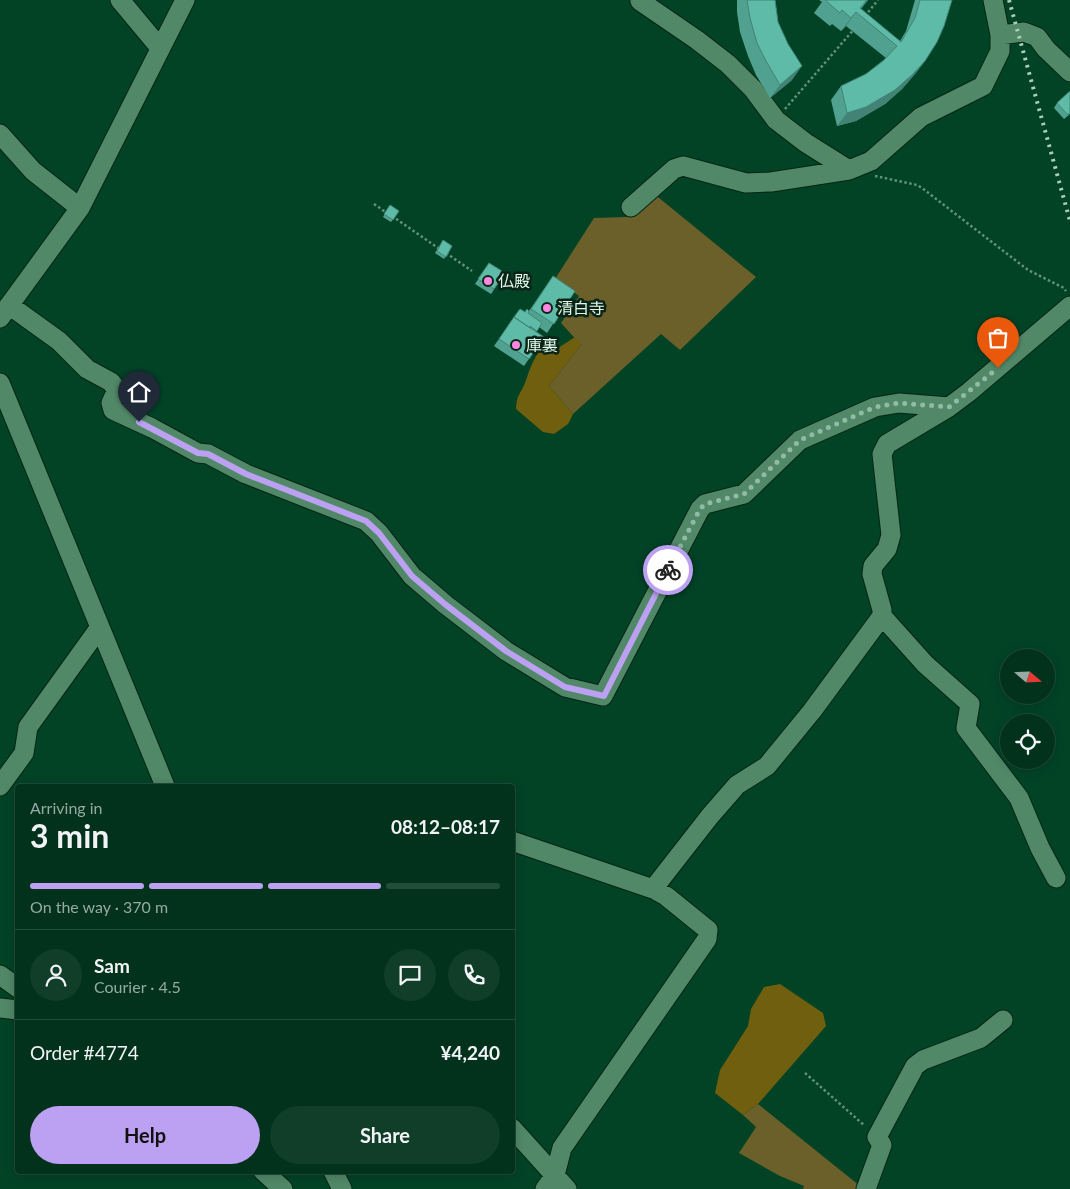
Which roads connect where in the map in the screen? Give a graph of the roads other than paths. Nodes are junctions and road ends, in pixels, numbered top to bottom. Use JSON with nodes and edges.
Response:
{"nodes":[{"id":1,"x":120,"y":0,"type":"edge"},
{"id":2,"x":186,"y":0,"type":"edge"},
{"id":3,"x":993,"y":0,"type":"edge"},
{"id":4,"x":640,"y":2,"type":"dead end"},
{"id":5,"x":1000,"y":35,"type":"junction"},
{"id":6,"x":160,"y":48,"type":"junction"},
{"id":7,"x":1070,"y":72,"type":"edge"},
{"id":8,"x":0,"y":134,"type":"edge"},
{"id":9,"x":849,"y":170,"type":"junction"},
{"id":10,"x":632,"y":207,"type":"dead end"},
{"id":11,"x":80,"y":208,"type":"junction"},
{"id":12,"x":1070,"y":306,"type":"edge"},
{"id":13,"x":5,"y":311,"type":"edge"},
{"id":14,"x":0,"y":383,"type":"edge"},
{"id":15,"x":949,"y":407,"type":"junction"},
{"id":16,"x":882,"y":616,"type":"junction"},
{"id":17,"x":100,"y":626,"type":"junction"},
{"id":18,"x":160,"y":782,"type":"edge"},
{"id":19,"x":0,"y":786,"type":"edge"},
{"id":20,"x":515,"y":842,"type":"edge"},
{"id":21,"x":1056,"y":878,"type":"dead end"},
{"id":22,"x":652,"y":890,"type":"junction"},
{"id":23,"x":0,"y":975,"type":"edge"},
{"id":24,"x":15,"y":986,"type":"edge"},
{"id":25,"x":0,"y":1008,"type":"edge"},
{"id":26,"x":15,"y":1010,"type":"edge"},
{"id":27,"x":1003,"y":1020,"type":"dead end"},
{"id":28,"x":515,"y":1132,"type":"edge"},
{"id":29,"x":334,"y":1174,"type":"edge"},
{"id":30,"x":556,"y":1184,"type":"edge"},
{"id":31,"x":342,"y":1189,"type":"edge"},
{"id":32,"x":866,"y":1189,"type":"edge"}],
"edges":[{"from":1,"to":6,"type":"street"},
{"from":2,"to":6,"type":"street"},
{"from":3,"to":5,"type":"street"},
{"from":4,"to":9,"type":"street"},
{"from":5,"to":7,"type":"street"},
{"from":5,"to":9,"type":"street"},
{"from":6,"to":11,"type":"street"},
{"from":8,"to":11,"type":"street"},
{"from":9,"to":10,"type":"street"},
{"from":11,"to":13,"type":"street"},
{"from":12,"to":15,"type":"street"},
{"from":13,"to":15,"type":"street"},
{"from":14,"to":17,"type":"street"},
{"from":15,"to":16,"type":"street"},
{"from":16,"to":21,"type":"street"},
{"from":16,"to":22,"type":"street"},
{"from":17,"to":18,"type":"street"},
{"from":17,"to":19,"type":"street"},
{"from":20,"to":22,"type":"street"},
{"from":22,"to":30,"type":"street"},
{"from":23,"to":24,"type":"street"},
{"from":25,"to":26,"type":"street"},
{"from":27,"to":32,"type":"street"},
{"from":28,"to":30,"type":"street"},
{"from":29,"to":31,"type":"street"}]}
